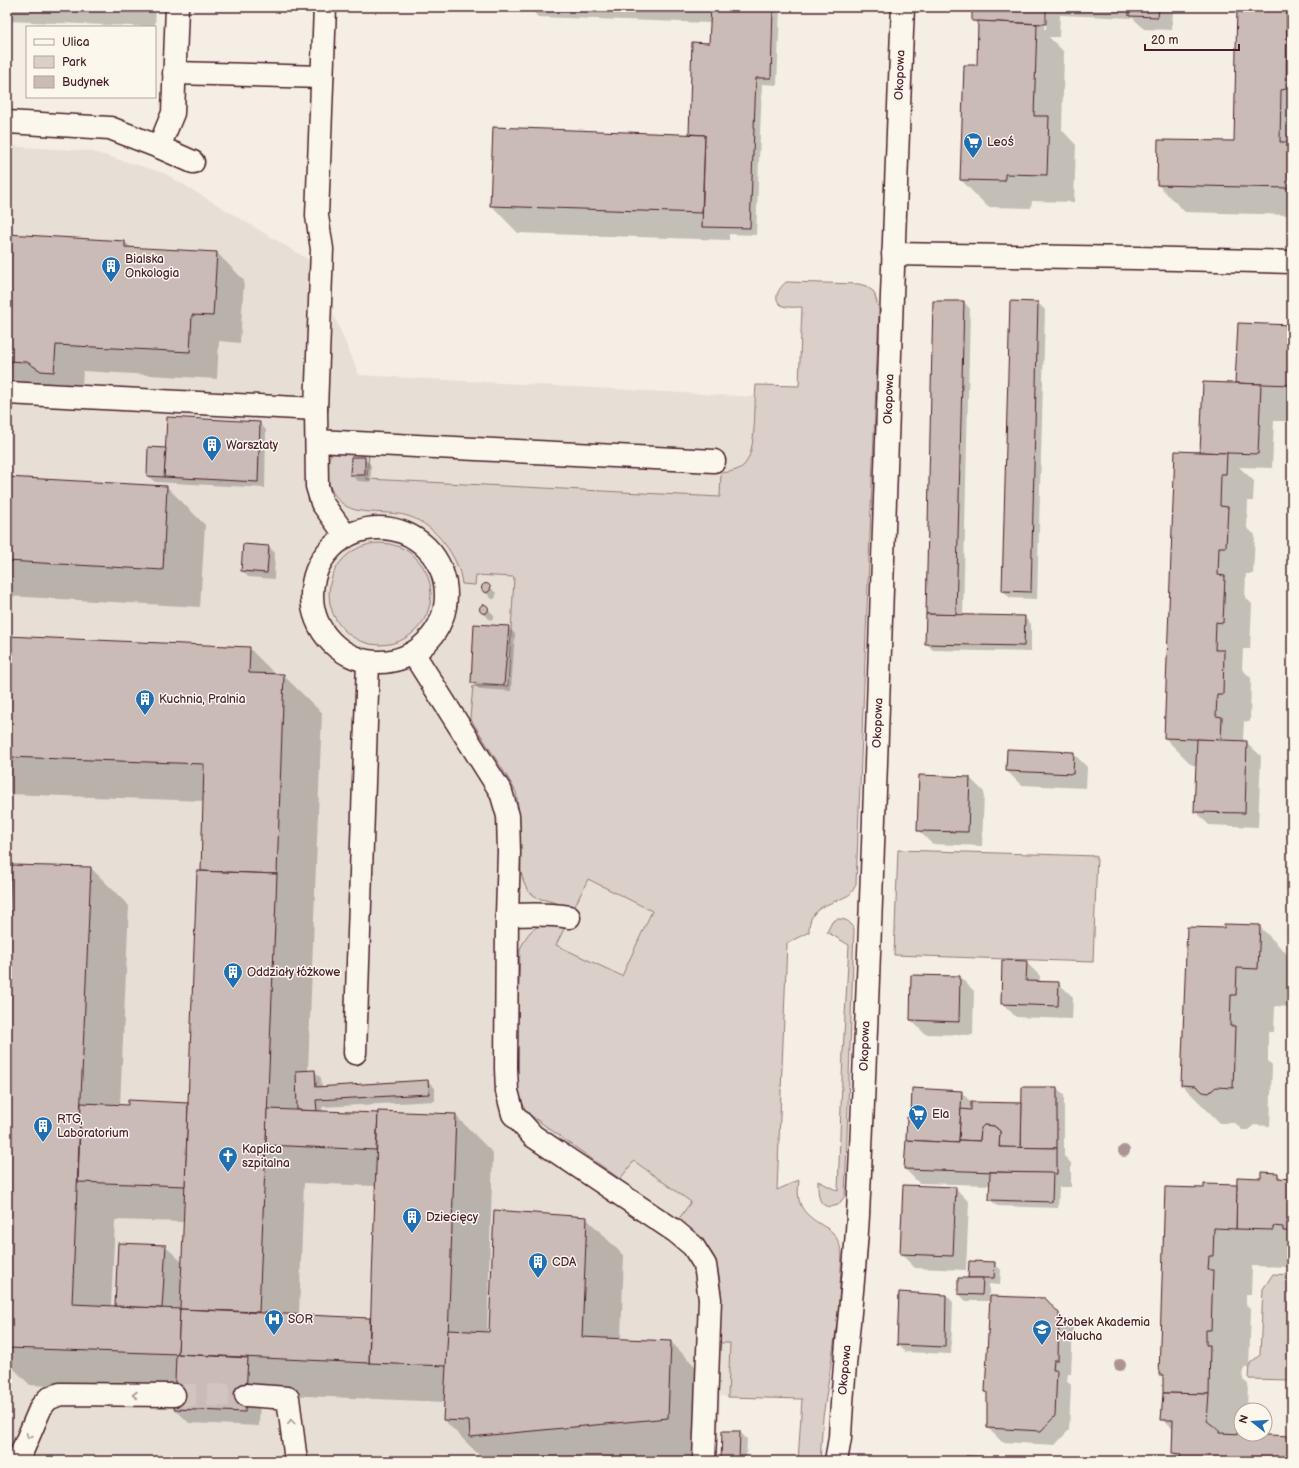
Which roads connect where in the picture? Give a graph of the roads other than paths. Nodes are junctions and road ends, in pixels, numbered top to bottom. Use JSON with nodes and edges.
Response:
{"nodes":[{"id":1,"x":177,"y":7,"type":"edge"},
{"id":2,"x":325,"y":7,"type":"edge"},
{"id":3,"x":903,"y":7,"type":"edge"},
{"id":4,"x":174,"y":73,"type":"junction"},
{"id":5,"x":322,"y":77,"type":"junction"},
{"id":6,"x":7,"y":122,"type":"edge"},
{"id":7,"x":159,"y":147,"type":"junction"},
{"id":8,"x":192,"y":162,"type":"dead end"},
{"id":9,"x":893,"y":254,"type":"junction"},
{"id":10,"x":1292,"y":262,"type":"edge"},
{"id":11,"x":7,"y":393,"type":"edge"},
{"id":12,"x":316,"y":409,"type":"junction"},
{"id":13,"x":317,"y":441,"type":"junction"},
{"id":14,"x":714,"y":461,"type":"dead end"},
{"id":15,"x":346,"y":536,"type":"junction"},
{"id":16,"x":413,"y":653,"type":"junction"},
{"id":17,"x":368,"y":662,"type":"junction"},
{"id":18,"x":507,"y":915,"type":"junction"},
{"id":19,"x":569,"y":918,"type":"dead end"},
{"id":20,"x":354,"y":1053,"type":"dead end"},
{"id":21,"x":174,"y":1395,"type":"tunnel mouth"},
{"id":22,"x":246,"y":1395,"type":"tunnel mouth"},
{"id":23,"x":840,"y":1438,"type":"junction"},
{"id":24,"x":18,"y":1461,"type":"edge"},
{"id":25,"x":296,"y":1461,"type":"edge"},
{"id":26,"x":704,"y":1461,"type":"edge"},
{"id":27,"x":836,"y":1461,"type":"edge"},
{"id":28,"x":842,"y":1461,"type":"edge"}],
"edges":[{"from":1,"to":4,"type":"street"},
{"from":2,"to":5,"type":"street"},
{"from":3,"to":9,"type":"street","name":"Okopowa"},
{"from":4,"to":5,"type":"street"},
{"from":4,"to":7,"type":"street"},
{"from":5,"to":12,"type":"street"},
{"from":6,"to":7,"type":"street"},
{"from":7,"to":8,"type":"street"},
{"from":9,"to":10,"type":"street"},
{"from":9,"to":23,"type":"street","name":"Okopowa"},
{"from":11,"to":12,"type":"street"},
{"from":12,"to":13,"type":"street"},
{"from":13,"to":14,"type":"street"},
{"from":13,"to":15,"type":"street"},
{"from":15,"to":16,"type":"street"},
{"from":15,"to":17,"type":"street"},
{"from":16,"to":17,"type":"street"},
{"from":16,"to":18,"type":"street"},
{"from":17,"to":20,"type":"street"},
{"from":18,"to":19,"type":"street"},
{"from":18,"to":26,"type":"street"},
{"from":21,"to":24,"type":"street","one_way":true},
{"from":25,"to":22,"type":"street","one_way":true},
{"from":23,"to":27,"type":"street","name":"Okopowa"},
{"from":23,"to":28,"type":"street","name":"Okopowa"}]}
